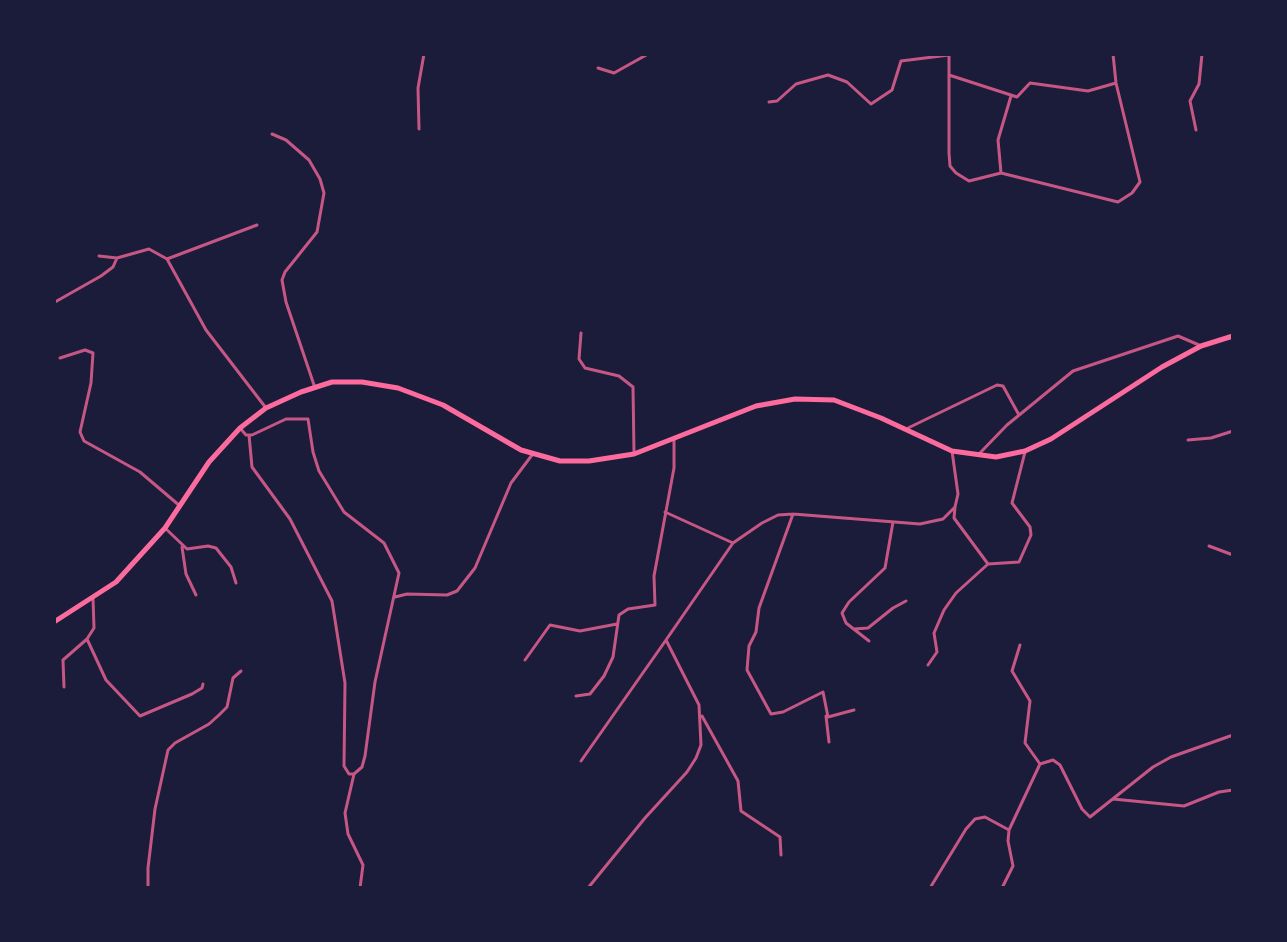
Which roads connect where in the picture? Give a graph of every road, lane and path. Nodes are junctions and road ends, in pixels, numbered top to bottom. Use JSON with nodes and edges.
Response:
{"nodes":[{"id":1,"x":424,"y":54,"type":"edge"},
{"id":2,"x":648,"y":54,"type":"edge"},
{"id":3,"x":1113,"y":54,"type":"edge"},
{"id":4,"x":1202,"y":54,"type":"edge"},
{"id":5,"x":949,"y":55,"type":"edge"},
{"id":6,"x":598,"y":68,"type":"dead end"},
{"id":7,"x":949,"y":75,"type":"junction"},
{"id":8,"x":1116,"y":83,"type":"junction"},
{"id":9,"x":1011,"y":96,"type":"junction"},
{"id":10,"x":769,"y":102,"type":"dead end"},
{"id":11,"x":419,"y":129,"type":"dead end"},
{"id":12,"x":1196,"y":130,"type":"dead end"},
{"id":13,"x":272,"y":134,"type":"dead end"},
{"id":14,"x":1001,"y":173,"type":"junction"},
{"id":15,"x":257,"y":225,"type":"dead end"},
{"id":16,"x":99,"y":256,"type":"dead end"},
{"id":17,"x":117,"y":258,"type":"junction"},
{"id":18,"x":167,"y":259,"type":"junction"},
{"id":19,"x":55,"y":302,"type":"edge"},
{"id":20,"x":581,"y":333,"type":"dead end"},
{"id":21,"x":1233,"y":336,"type":"edge"},
{"id":22,"x":1201,"y":346,"type":"junction"},
{"id":23,"x":60,"y":358,"type":"dead end"},
{"id":24,"x":315,"y":388,"type":"junction"},
{"id":25,"x":266,"y":408,"type":"junction"},
{"id":26,"x":1019,"y":415,"type":"junction"},
{"id":27,"x":240,"y":428,"type":"junction"},
{"id":28,"x":904,"y":430,"type":"junction"},
{"id":29,"x":1233,"y":431,"type":"edge"},
{"id":30,"x":249,"y":435,"type":"junction"},
{"id":31,"x":674,"y":439,"type":"junction"},
{"id":32,"x":1188,"y":440,"type":"dead end"},
{"id":33,"x":952,"y":451,"type":"junction"},
{"id":34,"x":1025,"y":451,"type":"junction"},
{"id":35,"x":634,"y":454,"type":"junction"},
{"id":36,"x":979,"y":454,"type":"junction"},
{"id":37,"x":533,"y":455,"type":"junction"},
{"id":38,"x":180,"y":506,"type":"junction"},
{"id":39,"x":955,"y":507,"type":"junction"},
{"id":40,"x":665,"y":512,"type":"junction"},
{"id":41,"x":793,"y":514,"type":"junction"},
{"id":42,"x":893,"y":522,"type":"junction"},
{"id":43,"x":165,"y":528,"type":"junction"},
{"id":44,"x":733,"y":543,"type":"junction"},
{"id":45,"x":1209,"y":546,"type":"dead end"},
{"id":46,"x":182,"y":547,"type":"junction"},
{"id":47,"x":1233,"y":555,"type":"edge"},
{"id":48,"x":988,"y":564,"type":"junction"},
{"id":49,"x":236,"y":583,"type":"dead end"},
{"id":50,"x":196,"y":595,"type":"dead end"},
{"id":51,"x":395,"y":597,"type":"junction"},
{"id":52,"x":93,"y":598,"type":"junction"},
{"id":53,"x":906,"y":601,"type":"dead end"},
{"id":54,"x":54,"y":622,"type":"edge"},
{"id":55,"x":617,"y":624,"type":"junction"},
{"id":56,"x":854,"y":629,"type":"junction"},
{"id":57,"x":87,"y":639,"type":"junction"},
{"id":58,"x":666,"y":640,"type":"junction"},
{"id":59,"x":869,"y":641,"type":"dead end"},
{"id":60,"x":1020,"y":645,"type":"dead end"},
{"id":61,"x":525,"y":660,"type":"dead end"},
{"id":62,"x":928,"y":665,"type":"dead end"},
{"id":63,"x":241,"y":671,"type":"dead end"},
{"id":64,"x":203,"y":684,"type":"dead end"},
{"id":65,"x":64,"y":687,"type":"dead end"},
{"id":66,"x":823,"y":692,"type":"junction"},
{"id":67,"x":576,"y":696,"type":"dead end"},
{"id":68,"x":854,"y":710,"type":"dead end"},
{"id":69,"x":700,"y":713,"type":"junction"},
{"id":70,"x":1233,"y":735,"type":"edge"},
{"id":71,"x":829,"y":742,"type":"dead end"},
{"id":72,"x":581,"y":761,"type":"dead end"},
{"id":73,"x":1040,"y":764,"type":"junction"},
{"id":74,"x":354,"y":774,"type":"junction"},
{"id":75,"x":1233,"y":790,"type":"edge"},
{"id":76,"x":1113,"y":799,"type":"junction"},
{"id":77,"x":1009,"y":830,"type":"junction"},
{"id":78,"x":781,"y":855,"type":"dead end"},
{"id":79,"x":148,"y":888,"type":"edge"},
{"id":80,"x":360,"y":888,"type":"edge"},
{"id":81,"x":588,"y":888,"type":"edge"},
{"id":82,"x":930,"y":888,"type":"edge"},
{"id":83,"x":1002,"y":888,"type":"edge"}],
"edges":[{"from":1,"to":11,"type":"street"},
{"from":2,"to":6,"type":"street"},
{"from":3,"to":8,"type":"street"},
{"from":4,"to":12,"type":"street"},
{"from":5,"to":7,"type":"street"},
{"from":5,"to":10,"type":"street"},
{"from":7,"to":9,"type":"street"},
{"from":7,"to":14,"type":"street"},
{"from":8,"to":9,"type":"street"},
{"from":8,"to":14,"type":"street"},
{"from":9,"to":14,"type":"street"},
{"from":13,"to":24,"type":"street"},
{"from":15,"to":18,"type":"street"},
{"from":16,"to":17,"type":"street"},
{"from":17,"to":18,"type":"street"},
{"from":17,"to":19,"type":"street"},
{"from":18,"to":25,"type":"street"},
{"from":20,"to":35,"type":"street"},
{"from":21,"to":22,"type":"highway"},
{"from":22,"to":26,"type":"street"},
{"from":22,"to":34,"type":"highway"},
{"from":23,"to":38,"type":"street"},
{"from":24,"to":25,"type":"highway"},
{"from":24,"to":37,"type":"highway"},
{"from":25,"to":27,"type":"highway"},
{"from":26,"to":28,"type":"street"},
{"from":26,"to":36,"type":"street"},
{"from":27,"to":30,"type":"street"},
{"from":27,"to":38,"type":"highway"},
{"from":28,"to":31,"type":"highway"},
{"from":28,"to":33,"type":"highway"},
{"from":29,"to":32,"type":"street"},
{"from":30,"to":51,"type":"street"},
{"from":30,"to":74,"type":"street"},
{"from":31,"to":35,"type":"highway"},
{"from":31,"to":40,"type":"street"},
{"from":33,"to":36,"type":"highway"},
{"from":33,"to":39,"type":"street"},
{"from":34,"to":36,"type":"highway"},
{"from":34,"to":48,"type":"street"},
{"from":35,"to":37,"type":"highway"},
{"from":37,"to":51,"type":"street"},
{"from":38,"to":43,"type":"highway"},
{"from":39,"to":42,"type":"street"},
{"from":39,"to":48,"type":"street"},
{"from":40,"to":44,"type":"street"},
{"from":40,"to":55,"type":"street"},
{"from":41,"to":42,"type":"street"},
{"from":41,"to":44,"type":"street"},
{"from":41,"to":66,"type":"street"},
{"from":42,"to":56,"type":"street"},
{"from":43,"to":46,"type":"street"},
{"from":43,"to":52,"type":"highway"},
{"from":44,"to":58,"type":"street"},
{"from":45,"to":47,"type":"street"},
{"from":46,"to":49,"type":"street"},
{"from":46,"to":50,"type":"street"},
{"from":48,"to":62,"type":"street"},
{"from":51,"to":74,"type":"street"},
{"from":52,"to":54,"type":"highway"},
{"from":52,"to":57,"type":"street"},
{"from":53,"to":56,"type":"street"},
{"from":55,"to":61,"type":"street"},
{"from":55,"to":67,"type":"street"},
{"from":56,"to":59,"type":"street"},
{"from":57,"to":64,"type":"street"},
{"from":57,"to":65,"type":"street"},
{"from":58,"to":69,"type":"street"},
{"from":58,"to":72,"type":"street"},
{"from":60,"to":73,"type":"street"},
{"from":63,"to":79,"type":"street"},
{"from":66,"to":68,"type":"street"},
{"from":66,"to":71,"type":"street"},
{"from":69,"to":78,"type":"street"},
{"from":69,"to":81,"type":"street"},
{"from":70,"to":76,"type":"street"},
{"from":73,"to":76,"type":"street"},
{"from":73,"to":77,"type":"street"},
{"from":74,"to":80,"type":"street"},
{"from":75,"to":76,"type":"street"},
{"from":77,"to":82,"type":"street"},
{"from":77,"to":83,"type":"street"}]}
